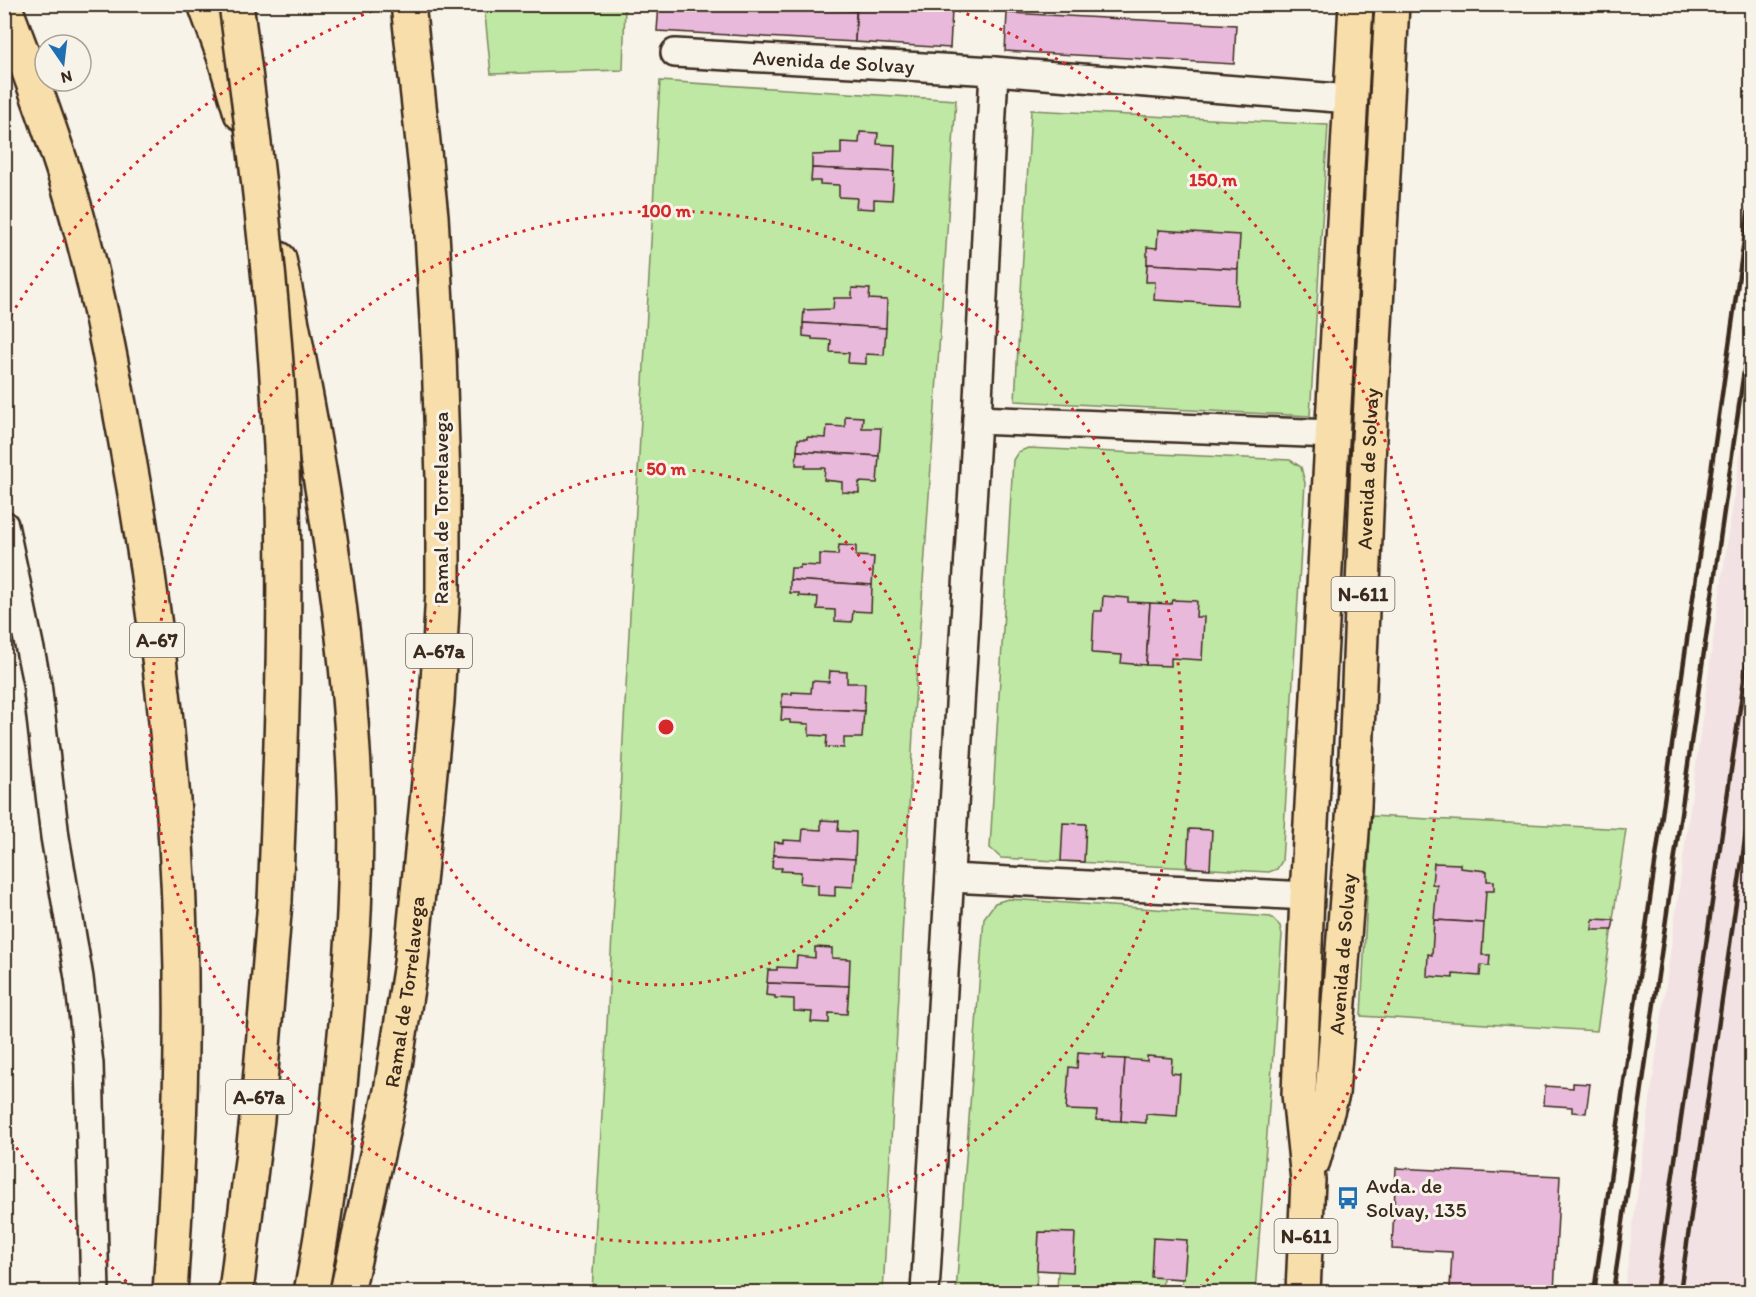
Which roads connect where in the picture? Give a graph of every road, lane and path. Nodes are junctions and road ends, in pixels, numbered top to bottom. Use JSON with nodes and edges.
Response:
{"nodes":[{"id":1,"x":206,"y":4,"type":"edge"},
{"id":2,"x":236,"y":4,"type":"edge"},
{"id":3,"x":408,"y":4,"type":"edge"},
{"id":4,"x":1356,"y":4,"type":"edge"},
{"id":5,"x":1392,"y":4,"type":"edge"},
{"id":6,"x":4,"y":5,"type":"edge"},
{"id":7,"x":675,"y":53,"type":"dead end"},
{"id":8,"x":994,"y":71,"type":"junction"},
{"id":9,"x":1350,"y":99,"type":"junction"},
{"id":10,"x":977,"y":420,"type":"junction"},
{"id":11,"x":1332,"y":434,"type":"junction"},
{"id":12,"x":4,"y":525,"type":"edge"},
{"id":13,"x":950,"y":878,"type":"junction"},
{"id":14,"x":1307,"y":896,"type":"junction"},
{"id":15,"x":1308,"y":1180,"type":"junction"},
{"id":16,"x":95,"y":1293,"type":"edge"},
{"id":17,"x":170,"y":1293,"type":"edge"},
{"id":18,"x":236,"y":1293,"type":"edge"},
{"id":19,"x":311,"y":1293,"type":"edge"},
{"id":20,"x":347,"y":1293,"type":"edge"},
{"id":21,"x":926,"y":1293,"type":"edge"},
{"id":22,"x":1303,"y":1293,"type":"edge"}],
"edges":[{"from":1,"to":19,"type":"highway"},
{"from":2,"to":18,"type":"highway","number":"A-67a","bridge":true},
{"from":3,"to":20,"type":"highway","name":"Ramal de Torrelavega","number":"A-67a"},
{"from":4,"to":9,"type":"highway","name":"Avenida de Solvay","number":"N-611"},
{"from":5,"to":15,"type":"highway","name":"Avenida de Solvay","number":"N-611"},
{"from":6,"to":17,"type":"highway","number":"A-67"},
{"from":7,"to":8,"type":"street","name":"Avenida de Solvay"},
{"from":8,"to":9,"type":"street","name":"Avenida de Solvay"},
{"from":8,"to":10,"type":"street"},
{"from":9,"to":11,"type":"highway","name":"Avenida de Solvay","number":"N-611"},
{"from":10,"to":11,"type":"street","name":"Avenida de Solvay"},
{"from":10,"to":13,"type":"street"},
{"from":11,"to":14,"type":"highway","name":"Avenida de Solvay","number":"N-611"},
{"from":12,"to":16,"type":"street"},
{"from":13,"to":14,"type":"street","name":"Avenida de Solvay"},
{"from":13,"to":21,"type":"street"},
{"from":14,"to":15,"type":"highway","name":"Avenida de Solvay","number":"N-611"},
{"from":15,"to":22,"type":"highway","name":"Avenida de Solvay","number":"N-611"}]}
